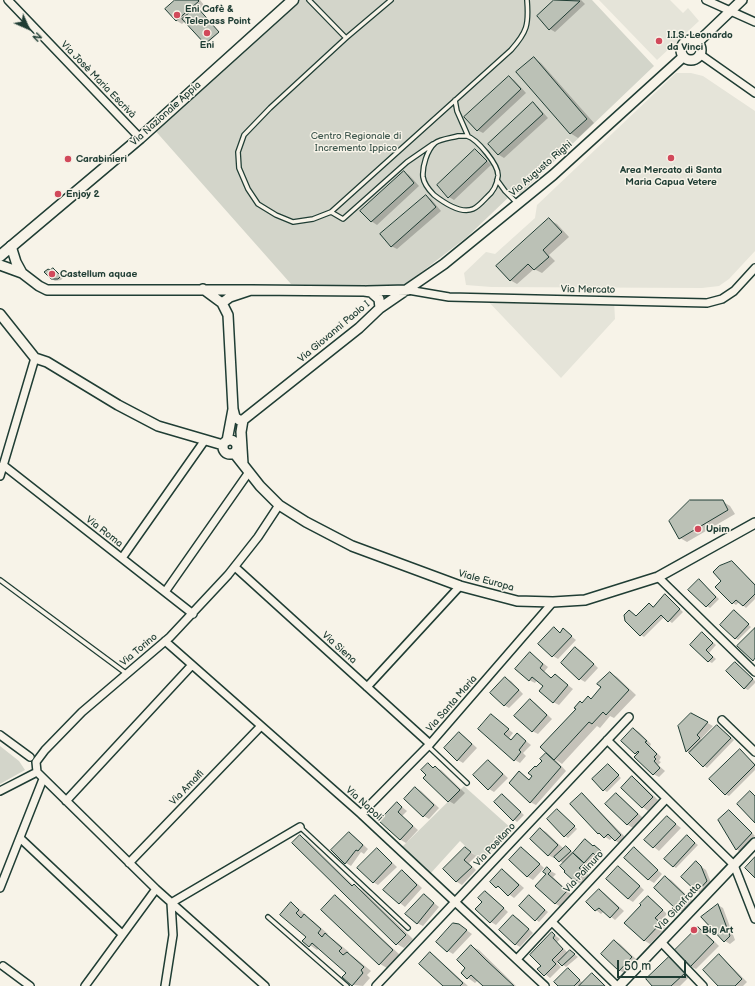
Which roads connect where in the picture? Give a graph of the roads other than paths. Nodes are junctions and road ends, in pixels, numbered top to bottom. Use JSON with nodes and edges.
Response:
{"nodes":[{"id":1,"x":8,"y":0,"type":"edge"},
{"id":2,"x":293,"y":0,"type":"edge"},
{"id":3,"x":309,"y":0,"type":"edge"},
{"id":4,"x":391,"y":0,"type":"edge"},
{"id":5,"x":527,"y":0,"type":"edge"},
{"id":6,"x":706,"y":0,"type":"edge"},
{"id":7,"x":742,"y":0,"type":"edge"},
{"id":8,"x":730,"y":12,"type":"junction"},
{"id":9,"x":755,"y":22,"type":"edge"},
{"id":10,"x":346,"y":38,"type":"junction"},
{"id":11,"x":698,"y":42,"type":"junction"},
{"id":12,"x":701,"y":55,"type":"junction"},
{"id":13,"x":684,"y":57,"type":"junction"},
{"id":14,"x":755,"y":93,"type":"edge"},
{"id":15,"x":455,"y":100,"type":"junction"},
{"id":16,"x":468,"y":136,"type":"junction"},
{"id":17,"x":140,"y":138,"type":"junction"},
{"id":18,"x":435,"y":142,"type":"junction"},
{"id":19,"x":497,"y":180,"type":"junction"},
{"id":20,"x":518,"y":203,"type":"junction"},
{"id":21,"x":331,"y":212,"type":"junction"},
{"id":22,"x":11,"y":246,"type":"junction"},
{"id":23,"x":0,"y":256,"type":"edge"},
{"id":24,"x":0,"y":265,"type":"edge"},
{"id":25,"x":755,"y":268,"type":"edge"},
{"id":26,"x":22,"y":273,"type":"junction"},
{"id":27,"x":204,"y":289,"type":"junction"},
{"id":28,"x":252,"y":290,"type":"junction"},
{"id":29,"x":408,"y":290,"type":"junction"},
{"id":30,"x":364,"y":291,"type":"junction"},
{"id":31,"x":222,"y":302,"type":"junction"},
{"id":32,"x":380,"y":308,"type":"junction"},
{"id":33,"x":0,"y":314,"type":"edge"},
{"id":34,"x":35,"y":358,"type":"junction"},
{"id":35,"x":233,"y":409,"type":"junction"},
{"id":36,"x":243,"y":420,"type":"junction"},
{"id":37,"x":205,"y":440,"type":"junction"},
{"id":38,"x":225,"y":443,"type":"junction"},
{"id":39,"x":243,"y":464,"type":"junction"},
{"id":40,"x":3,"y":465,"type":"junction"},
{"id":41,"x":249,"y":472,"type":"junction"},
{"id":42,"x":0,"y":476,"type":"edge"},
{"id":43,"x":279,"y":505,"type":"junction"},
{"id":44,"x":755,"y":523,"type":"edge"},
{"id":45,"x":122,"y":558,"type":"junction"},
{"id":46,"x":235,"y":567,"type":"junction"},
{"id":47,"x":658,"y":577,"type":"junction"},
{"id":48,"x":0,"y":580,"type":"edge"},
{"id":49,"x":460,"y":586,"type":"junction"},
{"id":50,"x":166,"y":592,"type":"junction"},
{"id":51,"x":554,"y":602,"type":"junction"},
{"id":52,"x":193,"y":614,"type":"junction"},
{"id":53,"x":165,"y":641,"type":"junction"},
{"id":54,"x":192,"y":665,"type":"junction"},
{"id":55,"x":755,"y":672,"type":"edge"},
{"id":56,"x":127,"y":674,"type":"junction"},
{"id":57,"x":368,"y":687,"type":"junction"},
{"id":58,"x":629,"y":717,"type":"dead end"},
{"id":59,"x":722,"y":720,"type":"dead end"},
{"id":60,"x":260,"y":726,"type":"junction"},
{"id":61,"x":0,"y":735,"type":"edge"},
{"id":62,"x":608,"y":740,"type":"junction"},
{"id":63,"x":429,"y":745,"type":"junction"},
{"id":64,"x":755,"y":752,"type":"edge"},
{"id":65,"x":30,"y":757,"type":"dead end"},
{"id":66,"x":37,"y":772,"type":"junction"},
{"id":67,"x":43,"y":779,"type":"junction"},
{"id":68,"x":467,"y":783,"type":"dead end"},
{"id":69,"x":0,"y":791,"type":"edge"},
{"id":70,"x":666,"y":799,"type":"junction"},
{"id":71,"x":66,"y":801,"type":"junction"},
{"id":72,"x":360,"y":814,"type":"junction"},
{"id":73,"x":300,"y":827,"type":"joint"},
{"id":74,"x":20,"y":838,"type":"junction"},
{"id":75,"x":755,"y":843,"type":"edge"},
{"id":76,"x":129,"y":864,"type":"junction"},
{"id":77,"x":734,"y":865,"type":"junction"},
{"id":78,"x":0,"y":888,"type":"edge"},
{"id":79,"x":156,"y":889,"type":"junction"},
{"id":80,"x":455,"y":902,"type":"junction"},
{"id":81,"x":171,"y":903,"type":"junction"},
{"id":82,"x":268,"y":917,"type":"dead end"},
{"id":83,"x":755,"y":919,"type":"edge"},
{"id":84,"x":552,"y":922,"type":"junction"},
{"id":85,"x":408,"y":928,"type":"dead end"},
{"id":86,"x":122,"y":934,"type":"junction"},
{"id":87,"x":661,"y":942,"type":"junction"},
{"id":88,"x":517,"y":959,"type":"junction"},
{"id":89,"x":4,"y":966,"type":"dead end"},
{"id":90,"x":30,"y":986,"type":"edge"},
{"id":91,"x":85,"y":986,"type":"edge"},
{"id":92,"x":166,"y":986,"type":"edge"},
{"id":93,"x":265,"y":986,"type":"edge"},
{"id":94,"x":347,"y":986,"type":"edge"},
{"id":95,"x":376,"y":986,"type":"edge"},
{"id":96,"x":545,"y":986,"type":"edge"},
{"id":97,"x":618,"y":986,"type":"edge"},
{"id":98,"x":703,"y":986,"type":"edge"}],
"edges":[{"from":1,"to":17,"type":"street","name":"Via Josè Maria Escrivà"},
{"from":2,"to":17,"type":"main road","name":"Via Nazionale Appia"},
{"from":3,"to":10,"type":"lane"},
{"from":4,"to":10,"type":"lane"},
{"from":5,"to":15,"type":"lane"},
{"from":6,"to":8,"type":"street"},
{"from":7,"to":8,"type":"street"},
{"from":8,"to":9,"type":"street"},
{"from":8,"to":11,"type":"street"},
{"from":10,"to":21,"type":"lane"},
{"from":11,"to":12,"type":"street"},
{"from":11,"to":13,"type":"street"},
{"from":12,"to":13,"type":"street"},
{"from":12,"to":14,"type":"street"},
{"from":13,"to":20,"type":"street","name":"Via Augusto Righi"},
{"from":15,"to":16,"type":"lane"},
{"from":15,"to":21,"type":"lane"},
{"from":16,"to":18,"type":"lane"},
{"from":16,"to":19,"type":"lane"},
{"from":17,"to":22,"type":"main road","name":"Via Nazionale Appia"},
{"from":18,"to":19,"type":"lane"},
{"from":18,"to":21,"type":"lane"},
{"from":19,"to":20,"type":"lane"},
{"from":20,"to":29,"type":"street","name":"Via Augusto Righi"},
{"from":22,"to":23,"type":"main road","name":"Via Nazionale Appia"},
{"from":22,"to":26,"type":"street"},
{"from":24,"to":26,"type":"street"},
{"from":25,"to":29,"type":"street","name":"Via Mercato"},
{"from":26,"to":27,"type":"street"},
{"from":27,"to":28,"type":"street"},
{"from":27,"to":31,"type":"street"},
{"from":28,"to":30,"type":"street","name":"Via Giovanni Paolo I"},
{"from":28,"to":31,"type":"street","name":"Via Giovanni Paolo I"},
{"from":29,"to":30,"type":"street"},
{"from":29,"to":32,"type":"street","name":"Via Augusto Righi"},
{"from":30,"to":32,"type":"street","name":"Via Giovanni Paolo I"},
{"from":31,"to":35,"type":"street"},
{"from":32,"to":36,"type":"street","name":"Via Giovanni Paolo I"},
{"from":33,"to":34,"type":"street"},
{"from":34,"to":37,"type":"street"},
{"from":34,"to":40,"type":"street"},
{"from":35,"to":36,"type":"street"},
{"from":35,"to":38,"type":"street"},
{"from":36,"to":39,"type":"street"},
{"from":37,"to":38,"type":"street"},
{"from":37,"to":45,"type":"street"},
{"from":38,"to":39,"type":"street","name":"Viale Europa"},
{"from":39,"to":41,"type":"street","name":"Viale Europa"},
{"from":40,"to":42,"type":"street"},
{"from":40,"to":45,"type":"street","name":"Via Roma"},
{"from":41,"to":43,"type":"street","name":"Viale Europa"},
{"from":41,"to":50,"type":"street"},
{"from":43,"to":46,"type":"street","name":"Via Torino"},
{"from":43,"to":49,"type":"street","name":"Viale Europa"},
{"from":44,"to":47,"type":"street","name":"Viale Europa"},
{"from":45,"to":50,"type":"street","name":"Via Roma"},
{"from":46,"to":52,"type":"street","name":"Via Torino"},
{"from":46,"to":57,"type":"street","name":"Via Siena"},
{"from":47,"to":51,"type":"street","name":"Viale Europa"},
{"from":47,"to":55,"type":"street"},
{"from":48,"to":56,"type":"lane"},
{"from":49,"to":51,"type":"street","name":"Viale Europa"},
{"from":49,"to":57,"type":"street"},
{"from":50,"to":52,"type":"street","name":"Via Roma"},
{"from":51,"to":63,"type":"street","name":"Via Santa Maria"},
{"from":52,"to":53,"type":"street","name":"Via Torino"},
{"from":53,"to":54,"type":"street","name":"Via Napoli"},
{"from":53,"to":56,"type":"street","name":"Via Torino"},
{"from":54,"to":60,"type":"street","name":"Via Napoli"},
{"from":54,"to":71,"type":"street"},
{"from":56,"to":66,"type":"street","name":"Via Torino"},
{"from":57,"to":63,"type":"street","name":"Via Siena"},
{"from":58,"to":62,"type":"street","name":"Via Positano"},
{"from":59,"to":64,"type":"street"},
{"from":60,"to":72,"type":"street","name":"Via Napoli"},
{"from":60,"to":76,"type":"street","name":"Via Amalfi"},
{"from":61,"to":65,"type":"street"},
{"from":62,"to":70,"type":"street"},
{"from":62,"to":80,"type":"street","name":"Via Positano"},
{"from":63,"to":68,"type":"lane"},
{"from":63,"to":72,"type":"street","name":"Via Santa Maria"},
{"from":66,"to":67,"type":"street"},
{"from":66,"to":69,"type":"street"},
{"from":67,"to":71,"type":"street"},
{"from":67,"to":74,"type":"street"},
{"from":70,"to":77,"type":"street"},
{"from":70,"to":84,"type":"street","name":"Via Palinuro"},
{"from":71,"to":76,"type":"street"},
{"from":72,"to":80,"type":"street","name":"Via Napoli"},
{"from":73,"to":81,"type":"street"},
{"from":73,"to":85,"type":"lane"},
{"from":74,"to":78,"type":"street"},
{"from":74,"to":86,"type":"street"},
{"from":75,"to":77,"type":"street","name":"Via Gianfrotta"},
{"from":76,"to":79,"type":"street"},
{"from":77,"to":83,"type":"street"},
{"from":77,"to":87,"type":"street","name":"Via Gianfrotta"},
{"from":79,"to":81,"type":"street"},
{"from":79,"to":86,"type":"street"},
{"from":80,"to":88,"type":"street","name":"Via Napoli"},
{"from":80,"to":95,"type":"street","name":"Via Positano"},
{"from":81,"to":92,"type":"street"},
{"from":81,"to":93,"type":"street"},
{"from":82,"to":94,"type":"lane"},
{"from":84,"to":88,"type":"street","name":"Via Palinuro"},
{"from":84,"to":97,"type":"street"},
{"from":86,"to":91,"type":"street"},
{"from":87,"to":97,"type":"street","name":"Via Gianfrotta"},
{"from":87,"to":98,"type":"street"},
{"from":88,"to":96,"type":"street","name":"Via Napoli"},
{"from":89,"to":90,"type":"street"}]}
